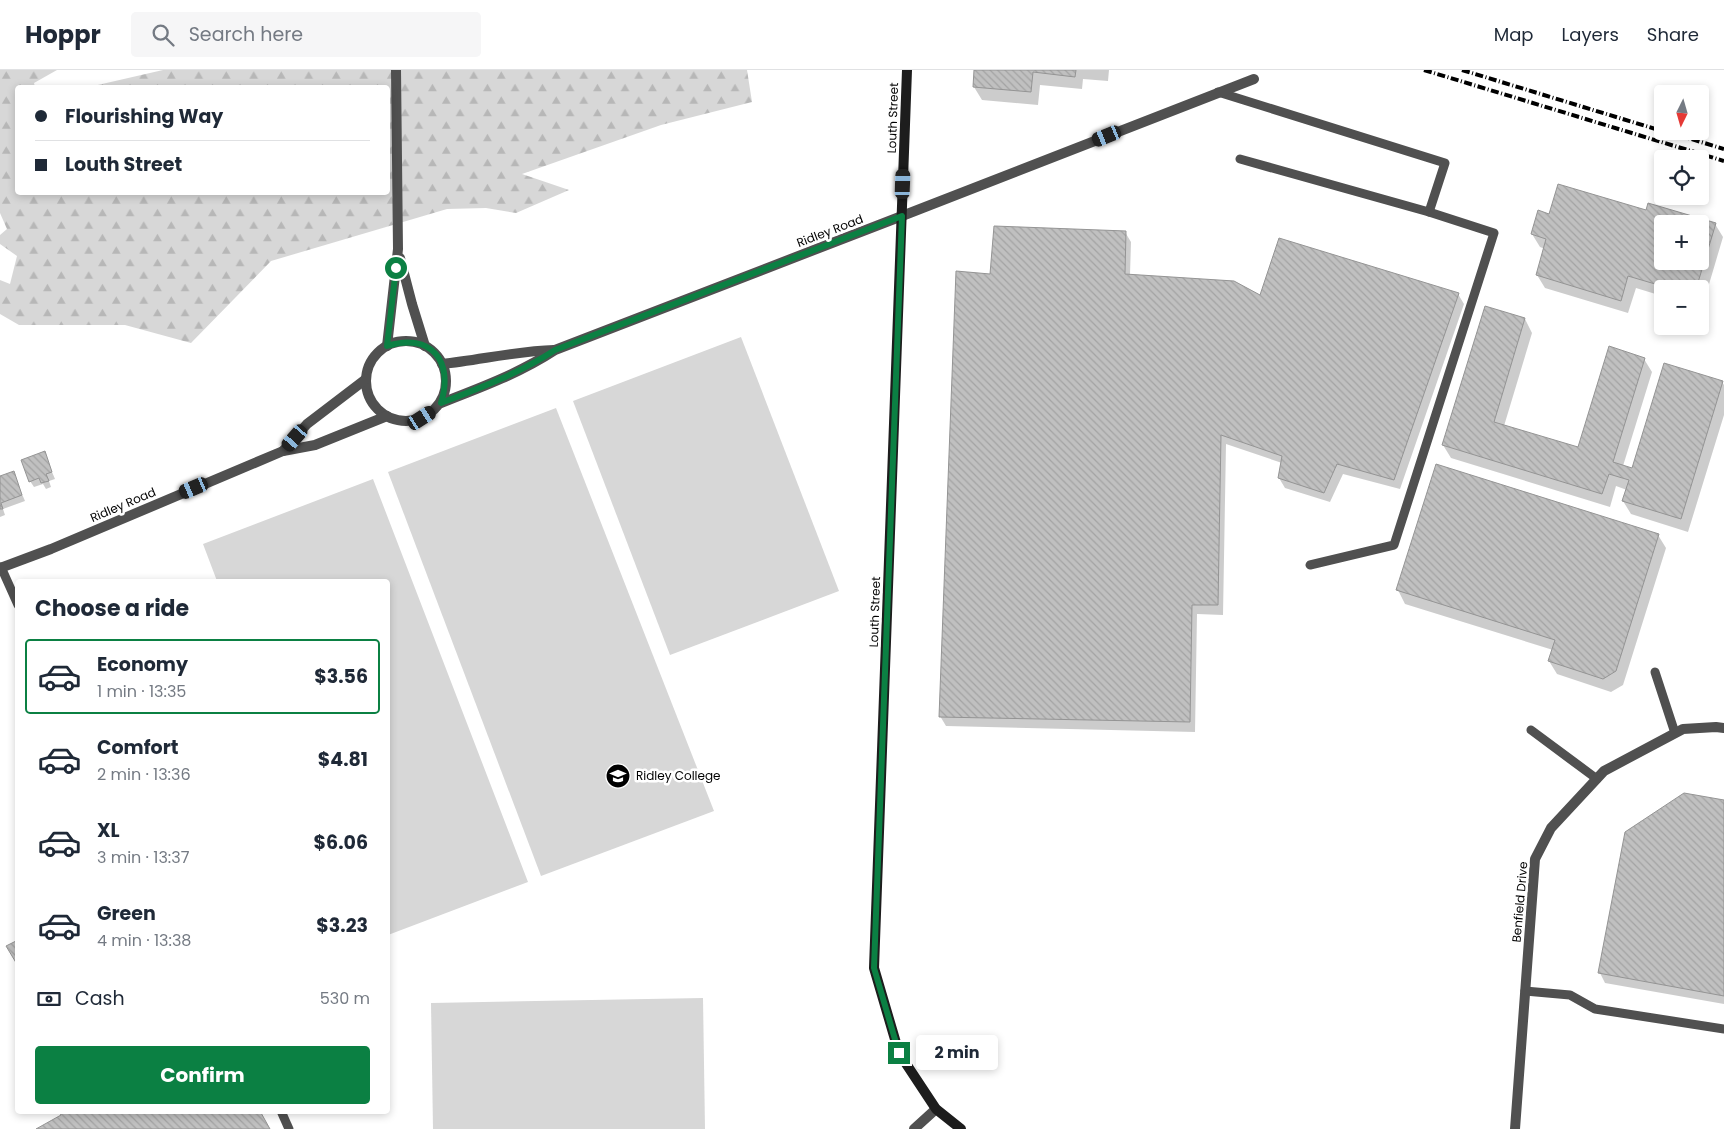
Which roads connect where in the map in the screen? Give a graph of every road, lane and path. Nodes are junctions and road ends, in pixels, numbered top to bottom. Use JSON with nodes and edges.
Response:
{"nodes":[{"id":1,"x":396,"y":70,"type":"edge"},
{"id":2,"x":907,"y":70,"type":"edge"},
{"id":3,"x":1254,"y":79,"type":"dead end"},
{"id":4,"x":1218,"y":92,"type":"junction"},
{"id":5,"x":1240,"y":159,"type":"dead end"},
{"id":6,"x":1429,"y":212,"type":"junction"},
{"id":7,"x":902,"y":216,"type":"junction"},
{"id":8,"x":398,"y":250,"type":"junction"},
{"id":9,"x":387,"y":346,"type":"junction"},
{"id":10,"x":425,"y":346,"type":"junction"},
{"id":11,"x":555,"y":350,"type":"junction"},
{"id":12,"x":442,"y":364,"type":"junction"},
{"id":13,"x":366,"y":379,"type":"junction"},
{"id":14,"x":441,"y":403,"type":"junction"},
{"id":15,"x":388,"y":416,"type":"junction"},
{"id":16,"x":283,"y":451,"type":"junction"},
{"id":17,"x":1310,"y":565,"type":"dead end"},
{"id":18,"x":1,"y":568,"type":"edge"},
{"id":19,"x":15,"y":598,"type":"edge"},
{"id":20,"x":1655,"y":672,"type":"dead end"},
{"id":21,"x":1724,"y":728,"type":"edge"},
{"id":22,"x":1531,"y":730,"type":"dead end"},
{"id":23,"x":1675,"y":734,"type":"junction"},
{"id":24,"x":1597,"y":779,"type":"junction"},
{"id":25,"x":1525,"y":991,"type":"junction"},
{"id":26,"x":1724,"y":1030,"type":"edge"},
{"id":27,"x":936,"y":1109,"type":"junction"},
{"id":28,"x":282,"y":1114,"type":"edge"},
{"id":29,"x":289,"y":1129,"type":"edge"},
{"id":30,"x":914,"y":1129,"type":"edge"},
{"id":31,"x":961,"y":1129,"type":"edge"},
{"id":32,"x":1515,"y":1129,"type":"edge"}],
"edges":[{"from":1,"to":8,"type":"street"},
{"from":2,"to":7,"type":"main road","name":"Louth Street"},
{"from":3,"to":4,"type":"street","name":"Ridley Road"},
{"from":4,"to":6,"type":"lane"},
{"from":4,"to":7,"type":"street","name":"Ridley Road"},
{"from":5,"to":6,"type":"lane"},
{"from":6,"to":17,"type":"lane"},
{"from":7,"to":11,"type":"street","name":"Ridley Road"},
{"from":7,"to":27,"type":"main road","name":"Louth Street"},
{"from":8,"to":9,"type":"street"},
{"from":8,"to":10,"type":"street"},
{"from":9,"to":10,"type":"street"},
{"from":9,"to":13,"type":"street"},
{"from":10,"to":12,"type":"street"},
{"from":11,"to":12,"type":"street","name":"Ridley Road"},
{"from":11,"to":14,"type":"street","name":"Ridley Road"},
{"from":12,"to":14,"type":"street"},
{"from":13,"to":15,"type":"street"},
{"from":13,"to":16,"type":"street","name":"Ridley Road"},
{"from":14,"to":15,"type":"street"},
{"from":15,"to":16,"type":"street","name":"Ridley Road"},
{"from":16,"to":18,"type":"street","name":"Ridley Road"},
{"from":18,"to":19,"type":"lane"},
{"from":20,"to":23,"type":"lane"},
{"from":21,"to":23,"type":"street","name":"Benfield Drive"},
{"from":22,"to":24,"type":"lane"},
{"from":23,"to":24,"type":"street","name":"Benfield Drive"},
{"from":24,"to":25,"type":"street","name":"Benfield Drive"},
{"from":25,"to":26,"type":"lane"},
{"from":25,"to":32,"type":"street","name":"Benfield Drive"},
{"from":27,"to":30,"type":"street"},
{"from":27,"to":31,"type":"main road","name":"Louth Street"},
{"from":28,"to":29,"type":"lane"}]}
